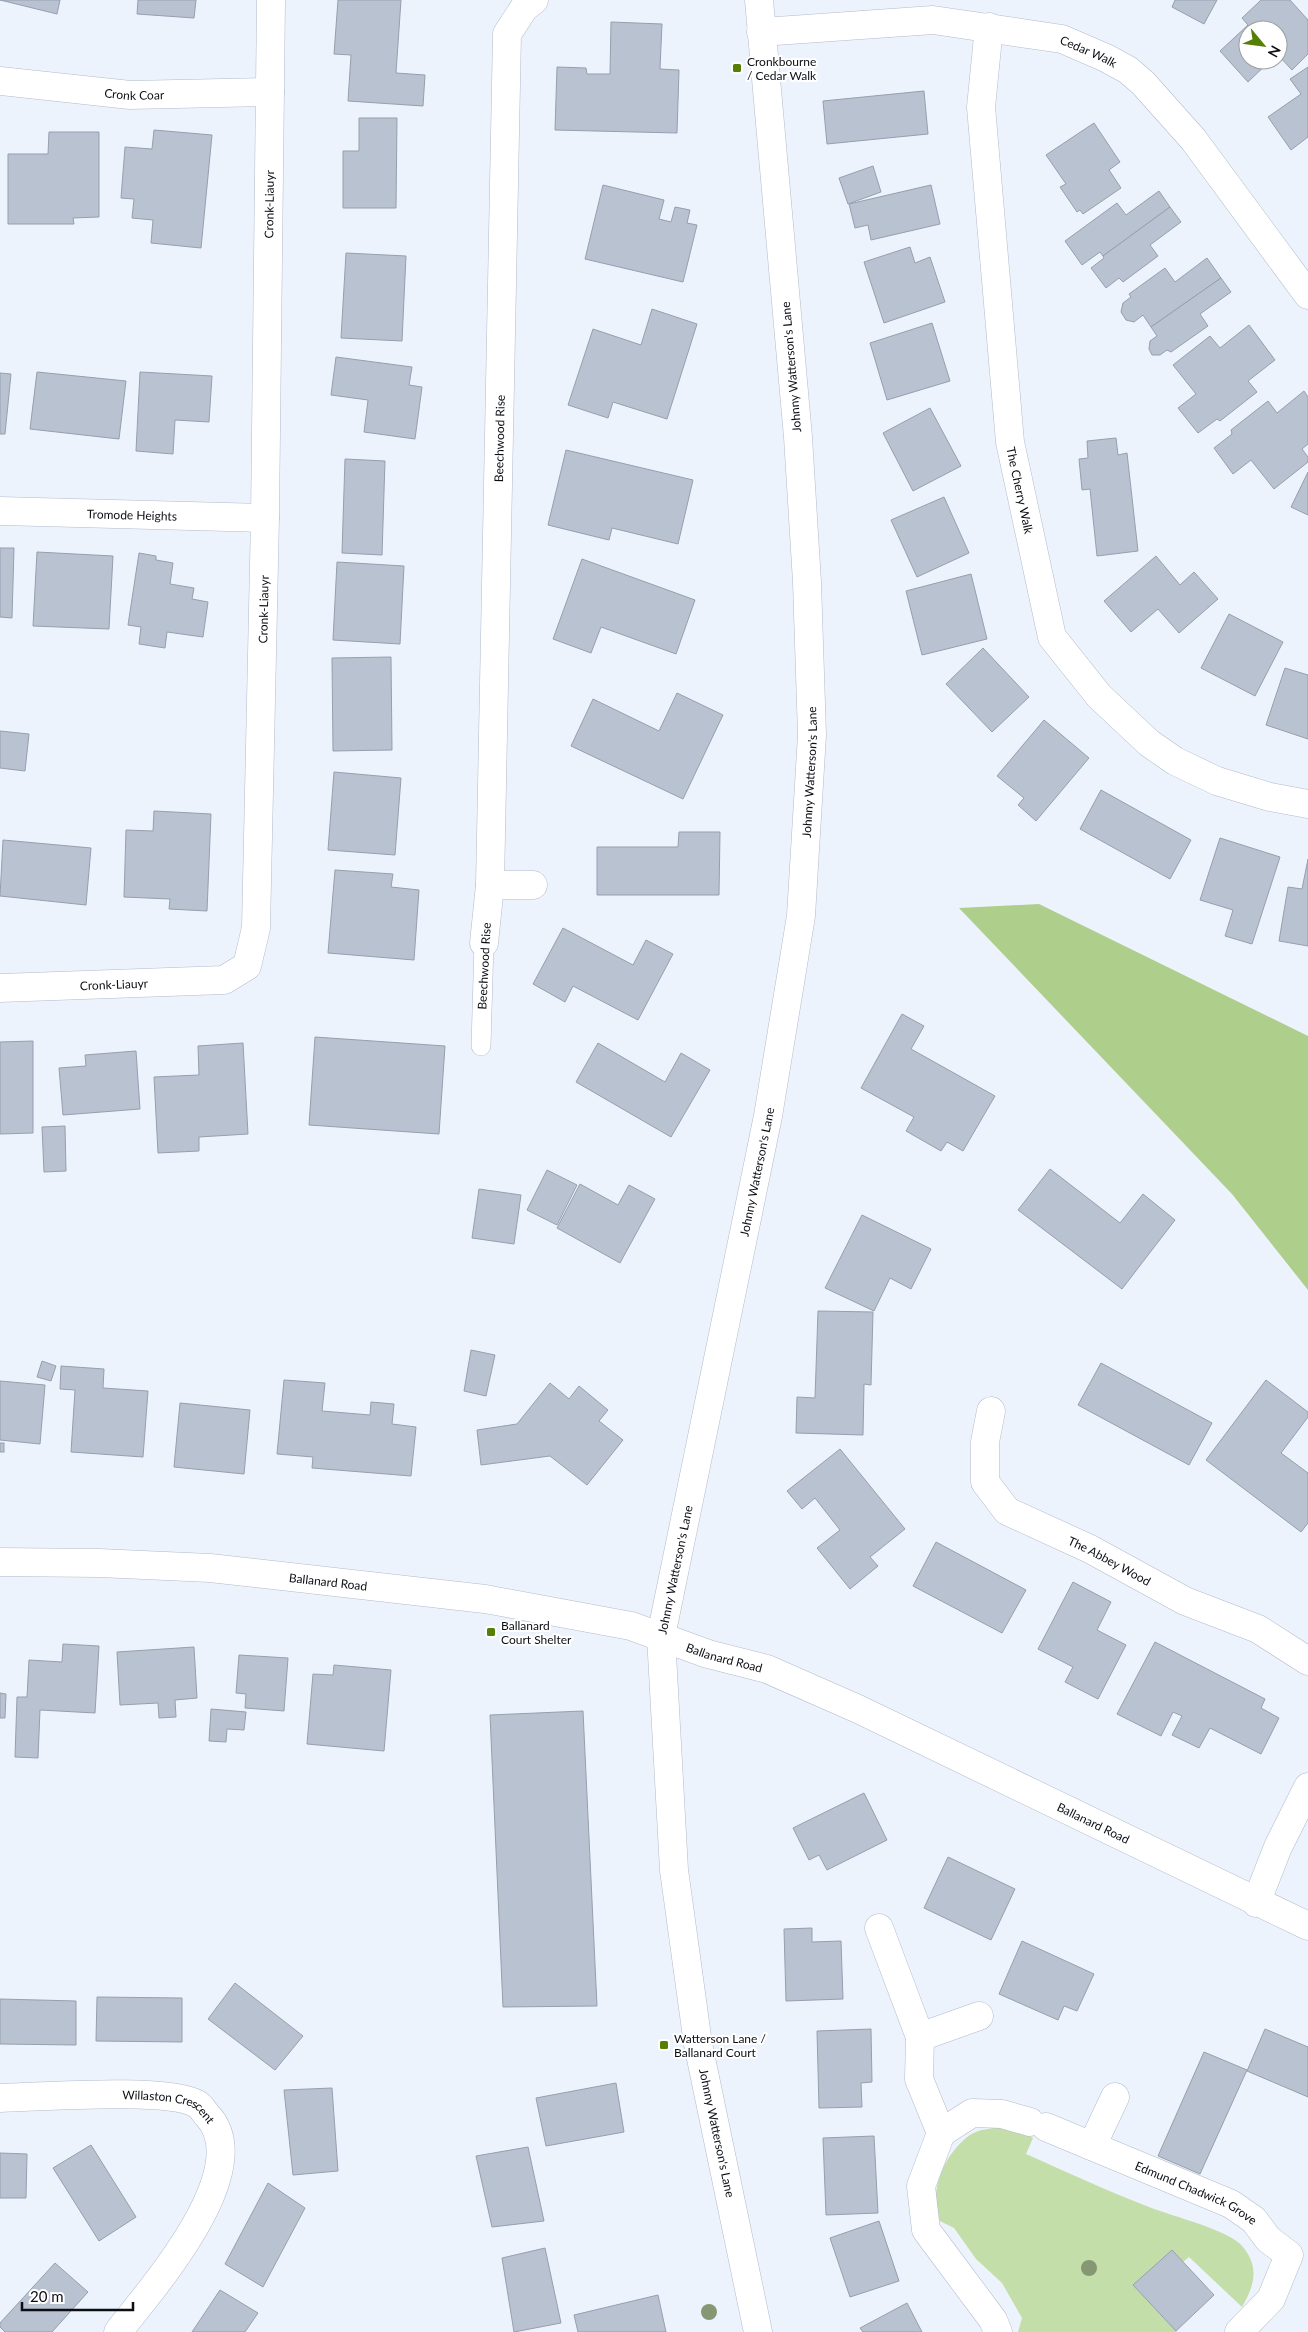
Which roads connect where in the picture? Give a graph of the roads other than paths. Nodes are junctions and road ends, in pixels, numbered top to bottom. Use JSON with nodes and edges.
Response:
{"nodes":[{"id":1,"x":270,"y":0,"type":"edge"},
{"id":2,"x":534,"y":0,"type":"edge"},
{"id":3,"x":758,"y":0,"type":"edge"},
{"id":4,"x":989,"y":27,"type":"junction"},
{"id":5,"x":761,"y":32,"type":"junction"},
{"id":6,"x":0,"y":81,"type":"edge"},
{"id":7,"x":270,"y":92,"type":"junction"},
{"id":8,"x":1308,"y":295,"type":"edge"},
{"id":9,"x":0,"y":511,"type":"edge"},
{"id":10,"x":265,"y":518,"type":"junction"},
{"id":11,"x":1308,"y":804,"type":"edge"},
{"id":12,"x":490,"y":885,"type":"junction"},
{"id":13,"x":533,"y":886,"type":"dead end"},
{"id":14,"x":484,"y":943,"type":"joint"},
{"id":15,"x":0,"y":988,"type":"edge"},
{"id":16,"x":481,"y":1046,"type":"dead end"},
{"id":17,"x":991,"y":1411,"type":"dead end"},
{"id":18,"x":0,"y":1562,"type":"edge"},
{"id":19,"x":661,"y":1636,"type":"junction"},
{"id":20,"x":1308,"y":1661,"type":"edge"},
{"id":21,"x":1308,"y":1786,"type":"edge"},
{"id":22,"x":1256,"y":1903,"type":"junction"},
{"id":23,"x":1308,"y":1926,"type":"edge"},
{"id":24,"x":879,"y":1928,"type":"dead end"},
{"id":25,"x":979,"y":2016,"type":"dead end"},
{"id":26,"x":920,"y":2037,"type":"junction"},
{"id":27,"x":1115,"y":2097,"type":"dead end"},
{"id":28,"x":0,"y":2098,"type":"edge"},
{"id":29,"x":941,"y":2133,"type":"junction"},
{"id":30,"x":1092,"y":2146,"type":"junction"},
{"id":31,"x":1298,"y":2260,"type":"edge"},
{"id":32,"x":118,"y":2332,"type":"edge"},
{"id":33,"x":758,"y":2332,"type":"edge"},
{"id":34,"x":998,"y":2332,"type":"edge"},
{"id":35,"x":1239,"y":2332,"type":"edge"}],
"edges":[{"from":1,"to":7,"type":"main road","name":"Cronk-Liauyr"},
{"from":2,"to":12,"type":"main road","name":"Beechwood Rise"},
{"from":3,"to":5,"type":"main road","name":"Johnny Watterson's Lane"},
{"from":4,"to":5,"type":"main road","name":"Cedar Walk"},
{"from":4,"to":8,"type":"main road","name":"Cedar Walk"},
{"from":4,"to":11,"type":"main road","name":"The Cherry Walk"},
{"from":5,"to":19,"type":"main road","name":"Johnny Watterson's Lane"},
{"from":6,"to":7,"type":"main road","name":"Cronk Coar"},
{"from":7,"to":10,"type":"main road","name":"Cronk-Liauyr"},
{"from":9,"to":10,"type":"main road","name":"Tromode Heights"},
{"from":10,"to":15,"type":"main road","name":"Cronk-Liauyr"},
{"from":12,"to":13,"type":"main road"},
{"from":12,"to":14,"type":"main road","name":"Beechwood Rise"},
{"from":14,"to":16,"type":"lane","name":"Beechwood Rise"},
{"from":17,"to":20,"type":"main road","name":"The Abbey Wood"},
{"from":18,"to":19,"type":"main road","name":"Ballanard Road"},
{"from":19,"to":22,"type":"main road","name":"Ballanard Road"},
{"from":19,"to":33,"type":"main road","name":"Johnny Watterson's Lane"},
{"from":21,"to":22,"type":"main road"},
{"from":22,"to":23,"type":"main road","name":"Ballanard Road"},
{"from":24,"to":26,"type":"main road"},
{"from":25,"to":26,"type":"main road"},
{"from":26,"to":29,"type":"main road"},
{"from":27,"to":30,"type":"main road"},
{"from":28,"to":32,"type":"main road","name":"Willaston Crescent"},
{"from":29,"to":30,"type":"main road","name":"Edmund Chadwick Grove"},
{"from":29,"to":34,"type":"main road"},
{"from":30,"to":31,"type":"main road","name":"Edmund Chadwick Grove"},
{"from":31,"to":35,"type":"main road","name":"Edmund Chadwick Grove"}]}
